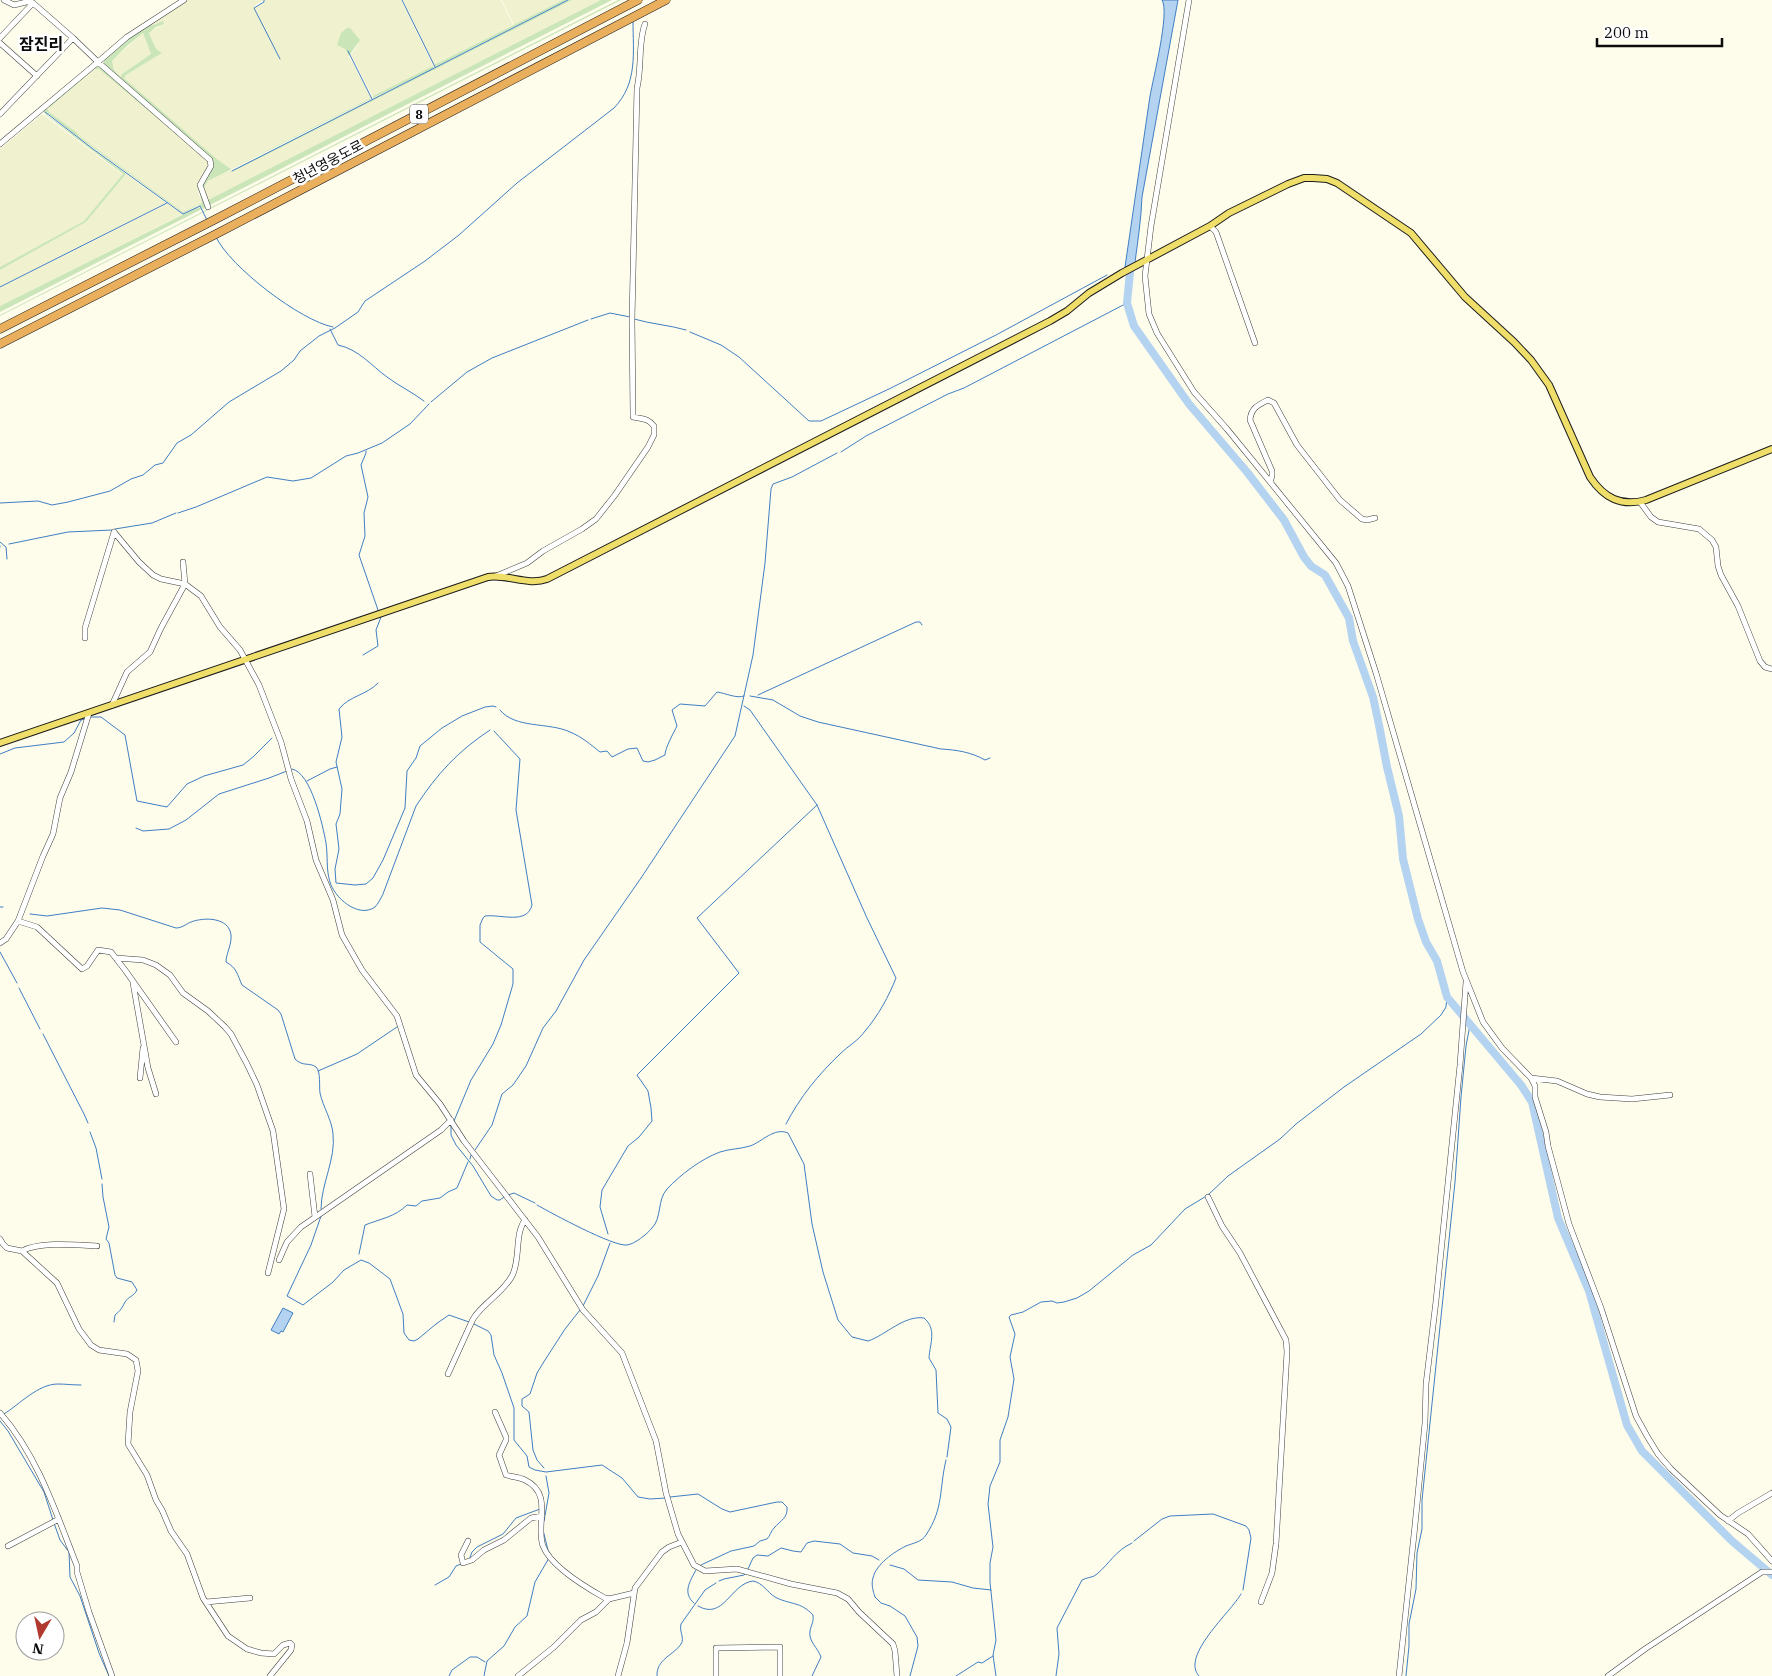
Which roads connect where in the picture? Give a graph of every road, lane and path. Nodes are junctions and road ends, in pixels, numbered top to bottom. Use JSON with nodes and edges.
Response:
{"nodes":[{"id":1,"x":4,"y":0,"type":"edge"},
{"id":2,"x":184,"y":0,"type":"edge"},
{"id":3,"x":638,"y":0,"type":"edge"},
{"id":4,"x":666,"y":0,"type":"edge"},
{"id":5,"x":1189,"y":0,"type":"edge"},
{"id":6,"x":33,"y":3,"type":"junction"},
{"id":7,"x":645,"y":24,"type":"dead end"},
{"id":8,"x":0,"y":38,"type":"edge"},
{"id":9,"x":73,"y":38,"type":"junction"},
{"id":10,"x":0,"y":43,"type":"edge"},
{"id":11,"x":98,"y":62,"type":"junction"},
{"id":12,"x":37,"y":76,"type":"junction"},
{"id":13,"x":0,"y":114,"type":"edge"},
{"id":14,"x":0,"y":144,"type":"edge"},
{"id":15,"x":208,"y":207,"type":"dead end"},
{"id":16,"x":1210,"y":226,"type":"junction"},
{"id":17,"x":1148,"y":260,"type":"junction"},
{"id":18,"x":0,"y":330,"type":"edge"},
{"id":19,"x":1255,"y":343,"type":"dead end"},
{"id":20,"x":0,"y":344,"type":"edge"},
{"id":21,"x":1772,"y":449,"type":"edge"},
{"id":22,"x":1270,"y":482,"type":"junction"},
{"id":23,"x":1640,"y":502,"type":"junction"},
{"id":24,"x":1375,"y":518,"type":"dead end"},
{"id":25,"x":183,"y":562,"type":"dead end"},
{"id":26,"x":495,"y":576,"type":"junction"},
{"id":27,"x":185,"y":584,"type":"junction"},
{"id":28,"x":85,"y":638,"type":"dead end"},
{"id":29,"x":245,"y":660,"type":"junction"},
{"id":30,"x":1772,"y":669,"type":"edge"},
{"id":31,"x":112,"y":705,"type":"junction"},
{"id":32,"x":89,"y":713,"type":"junction"},
{"id":33,"x":0,"y":742,"type":"edge"},
{"id":34,"x":18,"y":921,"type":"junction"},
{"id":35,"x":0,"y":944,"type":"edge"},
{"id":36,"x":116,"y":958,"type":"junction"},
{"id":37,"x":132,"y":980,"type":"junction"},
{"id":38,"x":1466,"y":980,"type":"junction"},
{"id":39,"x":176,"y":1042,"type":"dead end"},
{"id":40,"x":143,"y":1043,"type":"junction"},
{"id":41,"x":140,"y":1078,"type":"dead end"},
{"id":42,"x":1531,"y":1078,"type":"junction"},
{"id":43,"x":156,"y":1094,"type":"dead end"},
{"id":44,"x":1670,"y":1095,"type":"dead end"},
{"id":45,"x":451,"y":1120,"type":"junction"},
{"id":46,"x":310,"y":1174,"type":"dead end"},
{"id":47,"x":1208,"y":1197,"type":"dead end"},
{"id":48,"x":315,"y":1217,"type":"junction"},
{"id":49,"x":526,"y":1220,"type":"junction"},
{"id":50,"x":0,"y":1239,"type":"edge"},
{"id":51,"x":97,"y":1246,"type":"dead end"},
{"id":52,"x":22,"y":1251,"type":"junction"},
{"id":53,"x":280,"y":1260,"type":"dead end"},
{"id":54,"x":268,"y":1273,"type":"dead end"},
{"id":55,"x":448,"y":1374,"type":"dead end"},
{"id":56,"x":495,"y":1412,"type":"dead end"},
{"id":57,"x":0,"y":1413,"type":"edge"},
{"id":58,"x":1772,"y":1493,"type":"edge"},
{"id":59,"x":542,"y":1516,"type":"junction"},
{"id":60,"x":58,"y":1519,"type":"junction"},
{"id":61,"x":1728,"y":1521,"type":"junction"},
{"id":62,"x":468,"y":1541,"type":"dead end"},
{"id":63,"x":682,"y":1542,"type":"junction"},
{"id":64,"x":8,"y":1546,"type":"dead end"},
{"id":65,"x":1772,"y":1561,"type":"edge"},
{"id":66,"x":1772,"y":1572,"type":"edge"},
{"id":67,"x":634,"y":1594,"type":"junction"},
{"id":68,"x":250,"y":1598,"type":"dead end"},
{"id":69,"x":609,"y":1599,"type":"junction"},
{"id":70,"x":206,"y":1602,"type":"junction"},
{"id":71,"x":1261,"y":1602,"type":"dead end"},
{"id":72,"x":112,"y":1676,"type":"edge"},
{"id":73,"x":270,"y":1676,"type":"edge"},
{"id":74,"x":518,"y":1676,"type":"edge"},
{"id":75,"x":618,"y":1676,"type":"edge"},
{"id":76,"x":716,"y":1676,"type":"edge"},
{"id":77,"x":780,"y":1676,"type":"edge"},
{"id":78,"x":897,"y":1676,"type":"edge"},
{"id":79,"x":1400,"y":1676,"type":"edge"},
{"id":80,"x":1608,"y":1676,"type":"edge"}],
"edges":[{"from":1,"to":6,"type":"street"},
{"from":2,"to":11,"type":"street"},
{"from":3,"to":18,"type":"highway","name":"청년영웅도로","number":"8"},
{"from":4,"to":20,"type":"highway","name":"청년영웅도로","number":"8"},
{"from":5,"to":17,"type":"street"},
{"from":6,"to":8,"type":"street"},
{"from":6,"to":9,"type":"street"},
{"from":7,"to":26,"type":"street"},
{"from":9,"to":11,"type":"street"},
{"from":9,"to":12,"type":"street"},
{"from":10,"to":12,"type":"street"},
{"from":11,"to":14,"type":"street"},
{"from":11,"to":15,"type":"street"},
{"from":12,"to":13,"type":"street"},
{"from":16,"to":17,"type":"main road"},
{"from":16,"to":19,"type":"street"},
{"from":16,"to":23,"type":"main road"},
{"from":17,"to":22,"type":"street"},
{"from":17,"to":26,"type":"main road"},
{"from":21,"to":23,"type":"main road"},
{"from":22,"to":24,"type":"street"},
{"from":22,"to":38,"type":"street"},
{"from":23,"to":30,"type":"street"},
{"from":25,"to":27,"type":"street"},
{"from":26,"to":29,"type":"main road"},
{"from":27,"to":28,"type":"street"},
{"from":27,"to":29,"type":"street"},
{"from":27,"to":31,"type":"street"},
{"from":29,"to":31,"type":"main road"},
{"from":29,"to":45,"type":"street"},
{"from":31,"to":32,"type":"main road"},
{"from":32,"to":33,"type":"main road"},
{"from":32,"to":34,"type":"street"},
{"from":34,"to":35,"type":"street"},
{"from":34,"to":36,"type":"street"},
{"from":36,"to":37,"type":"street"},
{"from":36,"to":54,"type":"street"},
{"from":37,"to":39,"type":"street"},
{"from":37,"to":40,"type":"street"},
{"from":38,"to":42,"type":"street"},
{"from":38,"to":79,"type":"street"},
{"from":40,"to":41,"type":"street"},
{"from":40,"to":43,"type":"street"},
{"from":42,"to":44,"type":"street"},
{"from":42,"to":61,"type":"street"},
{"from":45,"to":48,"type":"street"},
{"from":45,"to":49,"type":"street"},
{"from":46,"to":48,"type":"street"},
{"from":47,"to":71,"type":"street"},
{"from":48,"to":53,"type":"street"},
{"from":49,"to":55,"type":"street"},
{"from":49,"to":63,"type":"street"},
{"from":50,"to":52,"type":"street"},
{"from":51,"to":52,"type":"street"},
{"from":52,"to":70,"type":"street"},
{"from":56,"to":59,"type":"street"},
{"from":57,"to":60,"type":"street"},
{"from":58,"to":61,"type":"street"},
{"from":59,"to":62,"type":"street"},
{"from":59,"to":69,"type":"street"},
{"from":60,"to":64,"type":"street"},
{"from":60,"to":72,"type":"street"},
{"from":61,"to":65,"type":"street"},
{"from":63,"to":67,"type":"street"},
{"from":63,"to":78,"type":"street"},
{"from":66,"to":80,"type":"street"},
{"from":67,"to":69,"type":"street"},
{"from":67,"to":75,"type":"street"},
{"from":68,"to":70,"type":"street"},
{"from":69,"to":74,"type":"street"},
{"from":70,"to":73,"type":"street"},
{"from":76,"to":77,"type":"street"}]}
